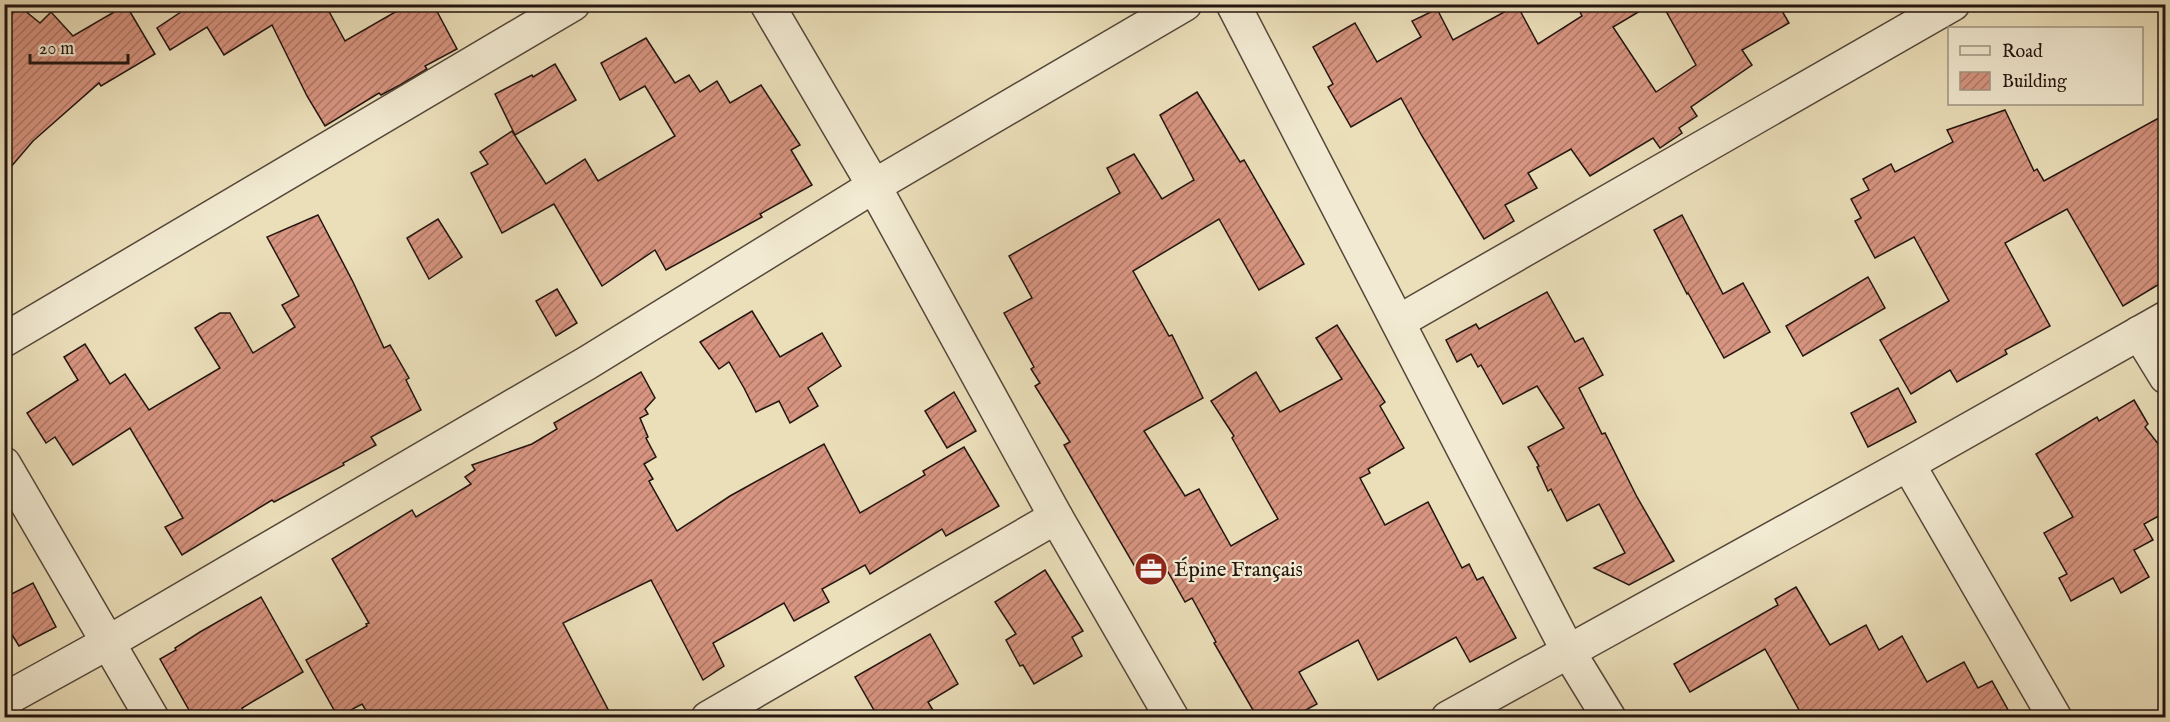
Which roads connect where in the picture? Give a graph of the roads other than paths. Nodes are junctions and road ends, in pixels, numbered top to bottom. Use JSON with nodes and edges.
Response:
{"nodes":[{"id":1,"x":573,"y":4,"type":"edge"},
{"id":2,"x":766,"y":4,"type":"edge"},
{"id":3,"x":1185,"y":4,"type":"edge"},
{"id":4,"x":1233,"y":4,"type":"edge"},
{"id":5,"x":1953,"y":4,"type":"edge"},
{"id":6,"x":874,"y":186,"type":"junction"},
{"id":7,"x":1398,"y":322,"type":"junction"},
{"id":8,"x":2152,"y":326,"type":"edge"},
{"id":9,"x":4,"y":340,"type":"edge"},
{"id":10,"x":2166,"y":377,"type":"edge"},
{"id":11,"x":4,"y":464,"type":"edge"},
{"id":12,"x":1908,"y":464,"type":"junction"},
{"id":13,"x":1056,"y":518,"type":"junction"},
{"id":14,"x":109,"y":642,"type":"junction"},
{"id":15,"x":1568,"y":651,"type":"junction"},
{"id":16,"x":4,"y":700,"type":"edge"},
{"id":17,"x":152,"y":717,"type":"edge"},
{"id":18,"x":708,"y":717,"type":"edge"},
{"id":19,"x":1172,"y":717,"type":"edge"},
{"id":20,"x":1448,"y":717,"type":"edge"},
{"id":21,"x":1609,"y":717,"type":"edge"},
{"id":22,"x":2055,"y":717,"type":"edge"}],
"edges":[{"from":1,"to":9,"type":"street"},
{"from":2,"to":6,"type":"street"},
{"from":3,"to":6,"type":"street"},
{"from":4,"to":7,"type":"street"},
{"from":5,"to":7,"type":"street"},
{"from":6,"to":13,"type":"street"},
{"from":6,"to":14,"type":"street"},
{"from":7,"to":15,"type":"street"},
{"from":8,"to":10,"type":"street"},
{"from":8,"to":12,"type":"street"},
{"from":11,"to":14,"type":"street"},
{"from":12,"to":15,"type":"street"},
{"from":12,"to":22,"type":"street"},
{"from":13,"to":18,"type":"street"},
{"from":13,"to":19,"type":"street"},
{"from":14,"to":16,"type":"street"},
{"from":14,"to":17,"type":"street"},
{"from":15,"to":20,"type":"street"},
{"from":15,"to":21,"type":"street"}]}
